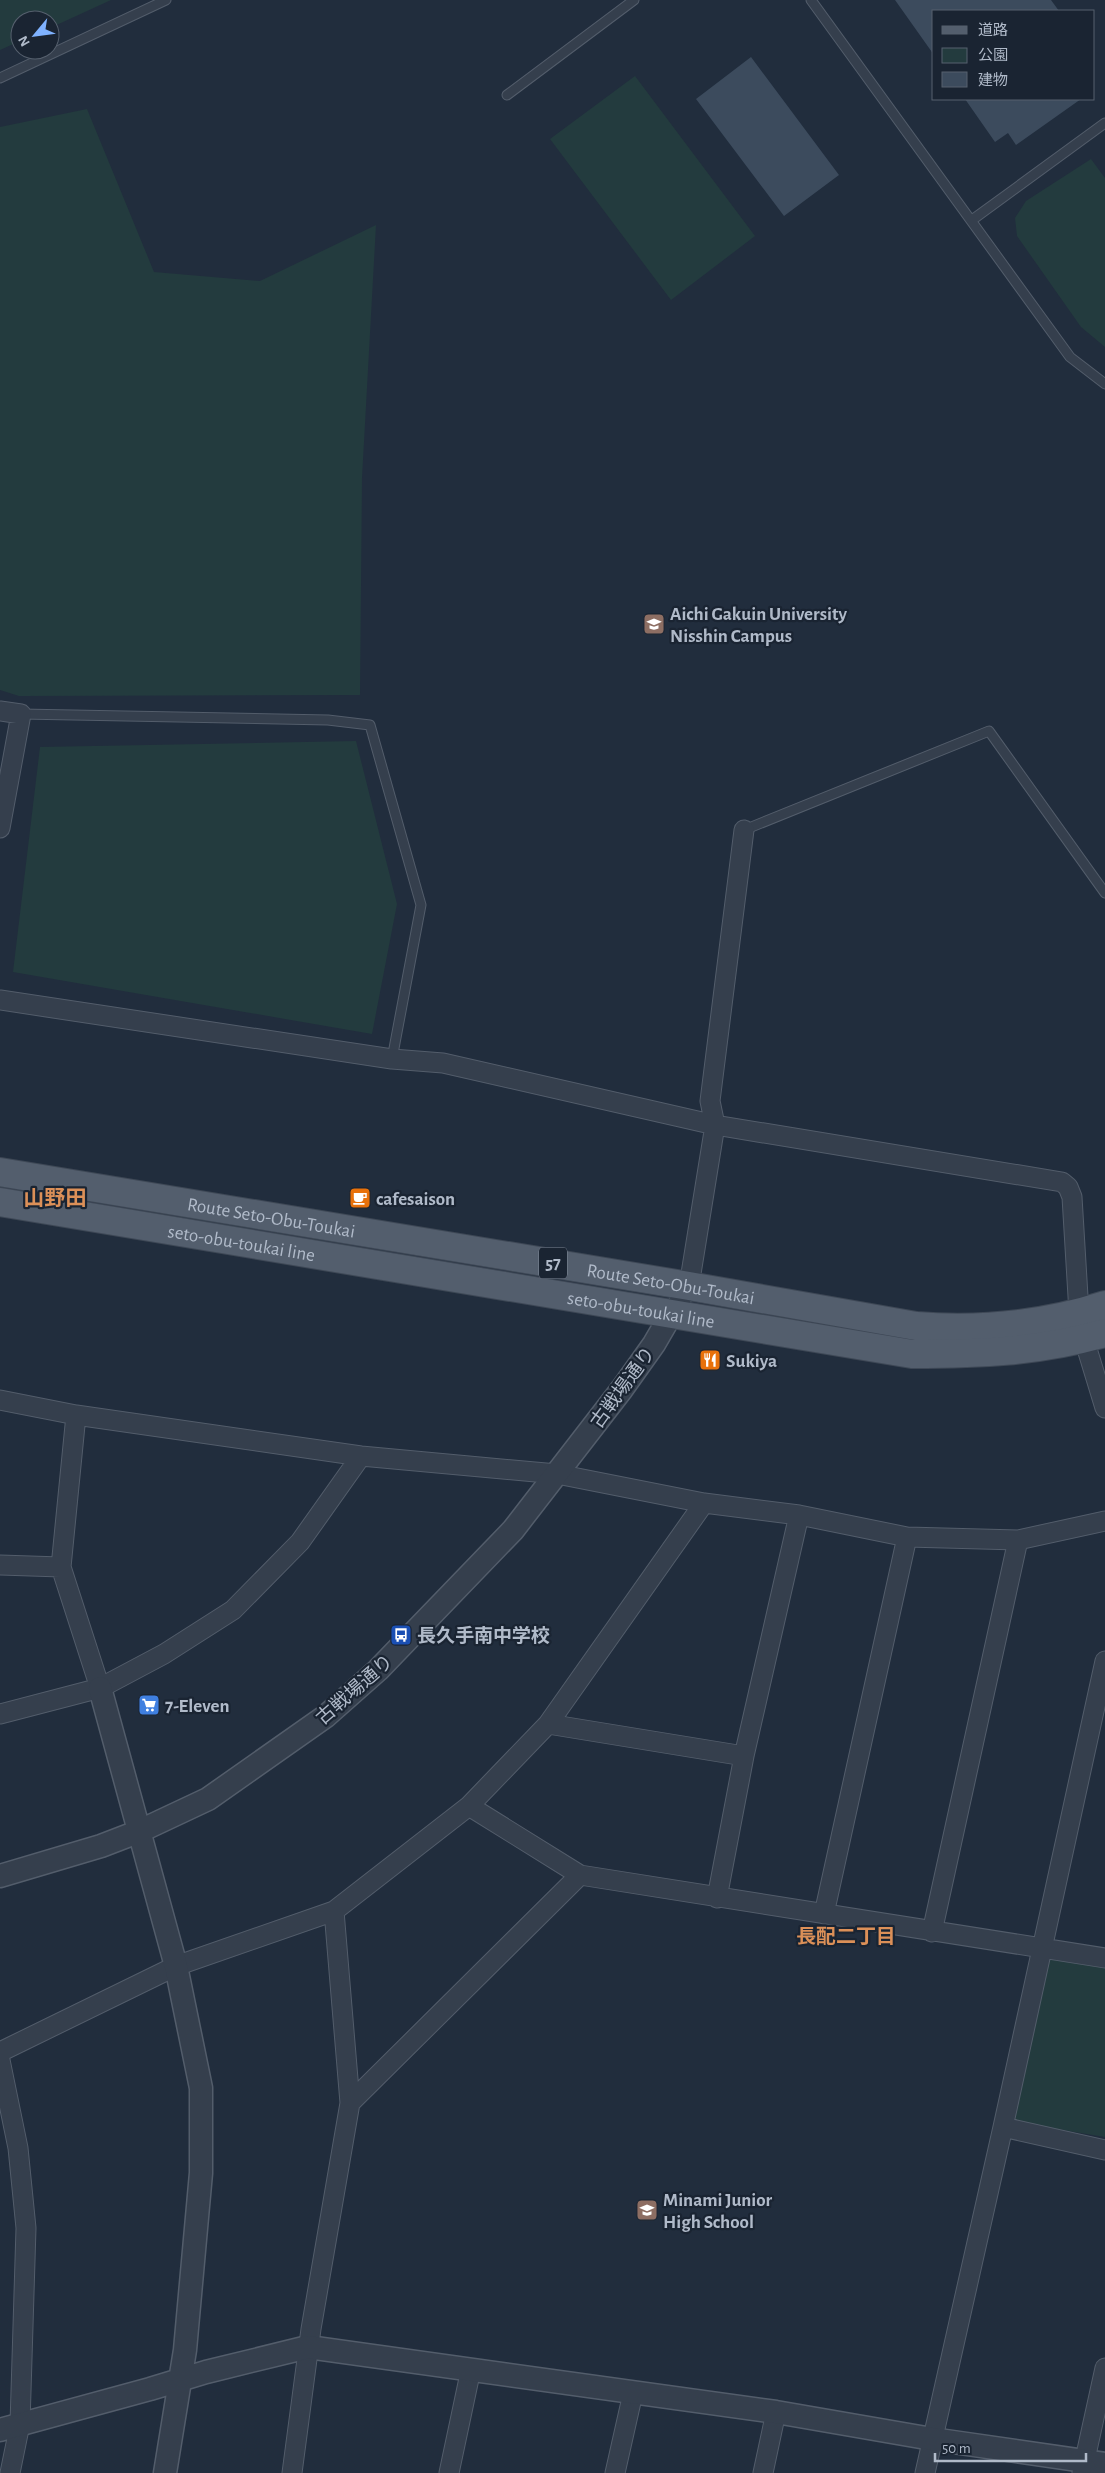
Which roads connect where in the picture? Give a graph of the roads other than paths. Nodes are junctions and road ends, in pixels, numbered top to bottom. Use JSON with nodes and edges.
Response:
{"nodes":[{"id":1,"x":166,"y":0,"type":"edge"},
{"id":2,"x":634,"y":0,"type":"edge"},
{"id":3,"x":811,"y":0,"type":"edge"},
{"id":4,"x":0,"y":78,"type":"edge"},
{"id":5,"x":507,"y":95,"type":"dead end"},
{"id":6,"x":1105,"y":123,"type":"edge"},
{"id":7,"x":972,"y":220,"type":"junction"},
{"id":8,"x":1105,"y":384,"type":"edge"},
{"id":9,"x":0,"y":711,"type":"edge"},
{"id":10,"x":21,"y":714,"type":"junction"},
{"id":11,"x":0,"y":828,"type":"edge"},
{"id":12,"x":744,"y":830,"type":"joint"},
{"id":13,"x":1105,"y":893,"type":"edge"},
{"id":14,"x":0,"y":1000,"type":"edge"},
{"id":15,"x":392,"y":1059,"type":"junction"},
{"id":16,"x":714,"y":1125,"type":"junction"},
{"id":17,"x":0,"y":1172,"type":"edge"},
{"id":18,"x":0,"y":1202,"type":"edge"},
{"id":19,"x":689,"y":1286,"type":"junction"},
{"id":20,"x":1105,"y":1304,"type":"edge"},
{"id":21,"x":672,"y":1313,"type":"junction"},
{"id":22,"x":1089,"y":1328,"type":"edge"},
{"id":23,"x":0,"y":1400,"type":"edge"},
{"id":24,"x":1105,"y":1408,"type":"edge"},
{"id":25,"x":76,"y":1415,"type":"junction"},
{"id":26,"x":361,"y":1456,"type":"junction"},
{"id":27,"x":557,"y":1474,"type":"junction"},
{"id":28,"x":704,"y":1503,"type":"junction"},
{"id":29,"x":799,"y":1515,"type":"junction"},
{"id":30,"x":1105,"y":1521,"type":"edge"},
{"id":31,"x":908,"y":1537,"type":"junction"},
{"id":32,"x":1018,"y":1540,"type":"junction"},
{"id":33,"x":0,"y":1565,"type":"edge"},
{"id":34,"x":61,"y":1567,"type":"junction"},
{"id":35,"x":1105,"y":1661,"type":"edge"},
{"id":36,"x":100,"y":1688,"type":"junction"},
{"id":37,"x":0,"y":1714,"type":"edge"},
{"id":38,"x":548,"y":1724,"type":"junction"},
{"id":39,"x":744,"y":1756,"type":"junction"},
{"id":40,"x":469,"y":1806,"type":"junction"},
{"id":41,"x":140,"y":1831,"type":"junction"},
{"id":42,"x":580,"y":1875,"type":"junction"},
{"id":43,"x":0,"y":1876,"type":"edge"},
{"id":44,"x":717,"y":1898,"type":"junction"},
{"id":45,"x":334,"y":1911,"type":"junction"},
{"id":46,"x":824,"y":1914,"type":"junction"},
{"id":47,"x":932,"y":1932,"type":"junction"},
{"id":48,"x":1040,"y":1949,"type":"junction"},
{"id":49,"x":1105,"y":1958,"type":"edge"},
{"id":50,"x":176,"y":1966,"type":"junction"},
{"id":51,"x":0,"y":2052,"type":"edge"},
{"id":52,"x":0,"y":2060,"type":"edge"},
{"id":53,"x":350,"y":2103,"type":"junction"},
{"id":54,"x":1004,"y":2127,"type":"junction"},
{"id":55,"x":1105,"y":2150,"type":"edge"},
{"id":56,"x":308,"y":2347,"type":"junction"},
{"id":57,"x":471,"y":2368,"type":"junction"},
{"id":58,"x":1105,"y":2368,"type":"edge"},
{"id":59,"x":179,"y":2381,"type":"junction"},
{"id":60,"x":633,"y":2393,"type":"junction"},
{"id":61,"x":776,"y":2412,"type":"junction"},
{"id":62,"x":10,"y":2427,"type":"edge"},
{"id":63,"x":932,"y":2439,"type":"junction"},
{"id":64,"x":1090,"y":2466,"type":"edge"},
{"id":65,"x":10,"y":2473,"type":"edge"},
{"id":66,"x":165,"y":2473,"type":"edge"},
{"id":67,"x":292,"y":2473,"type":"edge"},
{"id":68,"x":449,"y":2473,"type":"edge"},
{"id":69,"x":615,"y":2473,"type":"edge"},
{"id":70,"x":763,"y":2473,"type":"edge"},
{"id":71,"x":925,"y":2473,"type":"edge"}],
"edges":[{"from":1,"to":4,"type":"lane"},
{"from":2,"to":5,"type":"lane"},
{"from":3,"to":7,"type":"lane"},
{"from":6,"to":7,"type":"lane"},
{"from":7,"to":8,"type":"lane"},
{"from":9,"to":10,"type":"street"},
{"from":10,"to":11,"type":"street"},
{"from":10,"to":15,"type":"lane"},
{"from":12,"to":13,"type":"lane"},
{"from":12,"to":16,"type":"street"},
{"from":14,"to":15,"type":"street"},
{"from":15,"to":16,"type":"street"},
{"from":16,"to":19,"type":"street"},
{"from":16,"to":22,"type":"street"},
{"from":17,"to":19,"type":"main road","name":"Route Seto-Obu-Toukai","number":"57"},
{"from":18,"to":21,"type":"main road","name":"seto-obu-toukai line","number":"57"},
{"from":19,"to":21,"type":"street"},
{"from":19,"to":22,"type":"main road","name":"Route Seto-Obu-Toukai","number":"57"},
{"from":20,"to":22,"type":"main road","name":"Route Seto-Obu-Toukai","number":"57"},
{"from":21,"to":22,"type":"main road","name":"seto-obu-toukai line","number":"57"},
{"from":21,"to":27,"type":"street","name":"古戦場通り"},
{"from":22,"to":24,"type":"street"},
{"from":23,"to":25,"type":"street"},
{"from":25,"to":26,"type":"street"},
{"from":25,"to":34,"type":"street"},
{"from":26,"to":27,"type":"street"},
{"from":26,"to":36,"type":"street"},
{"from":27,"to":28,"type":"street"},
{"from":27,"to":41,"type":"street","name":"古戦場通り"},
{"from":28,"to":29,"type":"street"},
{"from":28,"to":38,"type":"street"},
{"from":29,"to":31,"type":"street"},
{"from":29,"to":39,"type":"street"},
{"from":30,"to":32,"type":"street"},
{"from":31,"to":32,"type":"street"},
{"from":31,"to":46,"type":"street"},
{"from":32,"to":47,"type":"street"},
{"from":33,"to":34,"type":"street"},
{"from":34,"to":36,"type":"street"},
{"from":35,"to":48,"type":"street"},
{"from":36,"to":37,"type":"street"},
{"from":36,"to":41,"type":"street"},
{"from":38,"to":39,"type":"street"},
{"from":38,"to":40,"type":"street"},
{"from":39,"to":44,"type":"street"},
{"from":40,"to":42,"type":"street"},
{"from":40,"to":45,"type":"street"},
{"from":41,"to":43,"type":"street","name":"古戦場通り"},
{"from":41,"to":50,"type":"street"},
{"from":42,"to":44,"type":"street"},
{"from":42,"to":53,"type":"street"},
{"from":44,"to":46,"type":"street"},
{"from":45,"to":50,"type":"street"},
{"from":45,"to":53,"type":"street"},
{"from":46,"to":47,"type":"street"},
{"from":47,"to":48,"type":"street"},
{"from":48,"to":49,"type":"street"},
{"from":48,"to":54,"type":"street"},
{"from":50,"to":51,"type":"street"},
{"from":50,"to":59,"type":"street"},
{"from":52,"to":62,"type":"street"},
{"from":53,"to":56,"type":"street"},
{"from":54,"to":55,"type":"street"},
{"from":54,"to":63,"type":"street"},
{"from":56,"to":57,"type":"street"},
{"from":56,"to":59,"type":"street"},
{"from":56,"to":67,"type":"street"},
{"from":57,"to":60,"type":"street"},
{"from":57,"to":68,"type":"street"},
{"from":58,"to":64,"type":"street"},
{"from":59,"to":62,"type":"street"},
{"from":59,"to":66,"type":"street"},
{"from":60,"to":61,"type":"street"},
{"from":60,"to":69,"type":"street"},
{"from":61,"to":63,"type":"street"},
{"from":61,"to":70,"type":"street"},
{"from":62,"to":65,"type":"street"},
{"from":63,"to":64,"type":"street"},
{"from":63,"to":71,"type":"street"}]}
